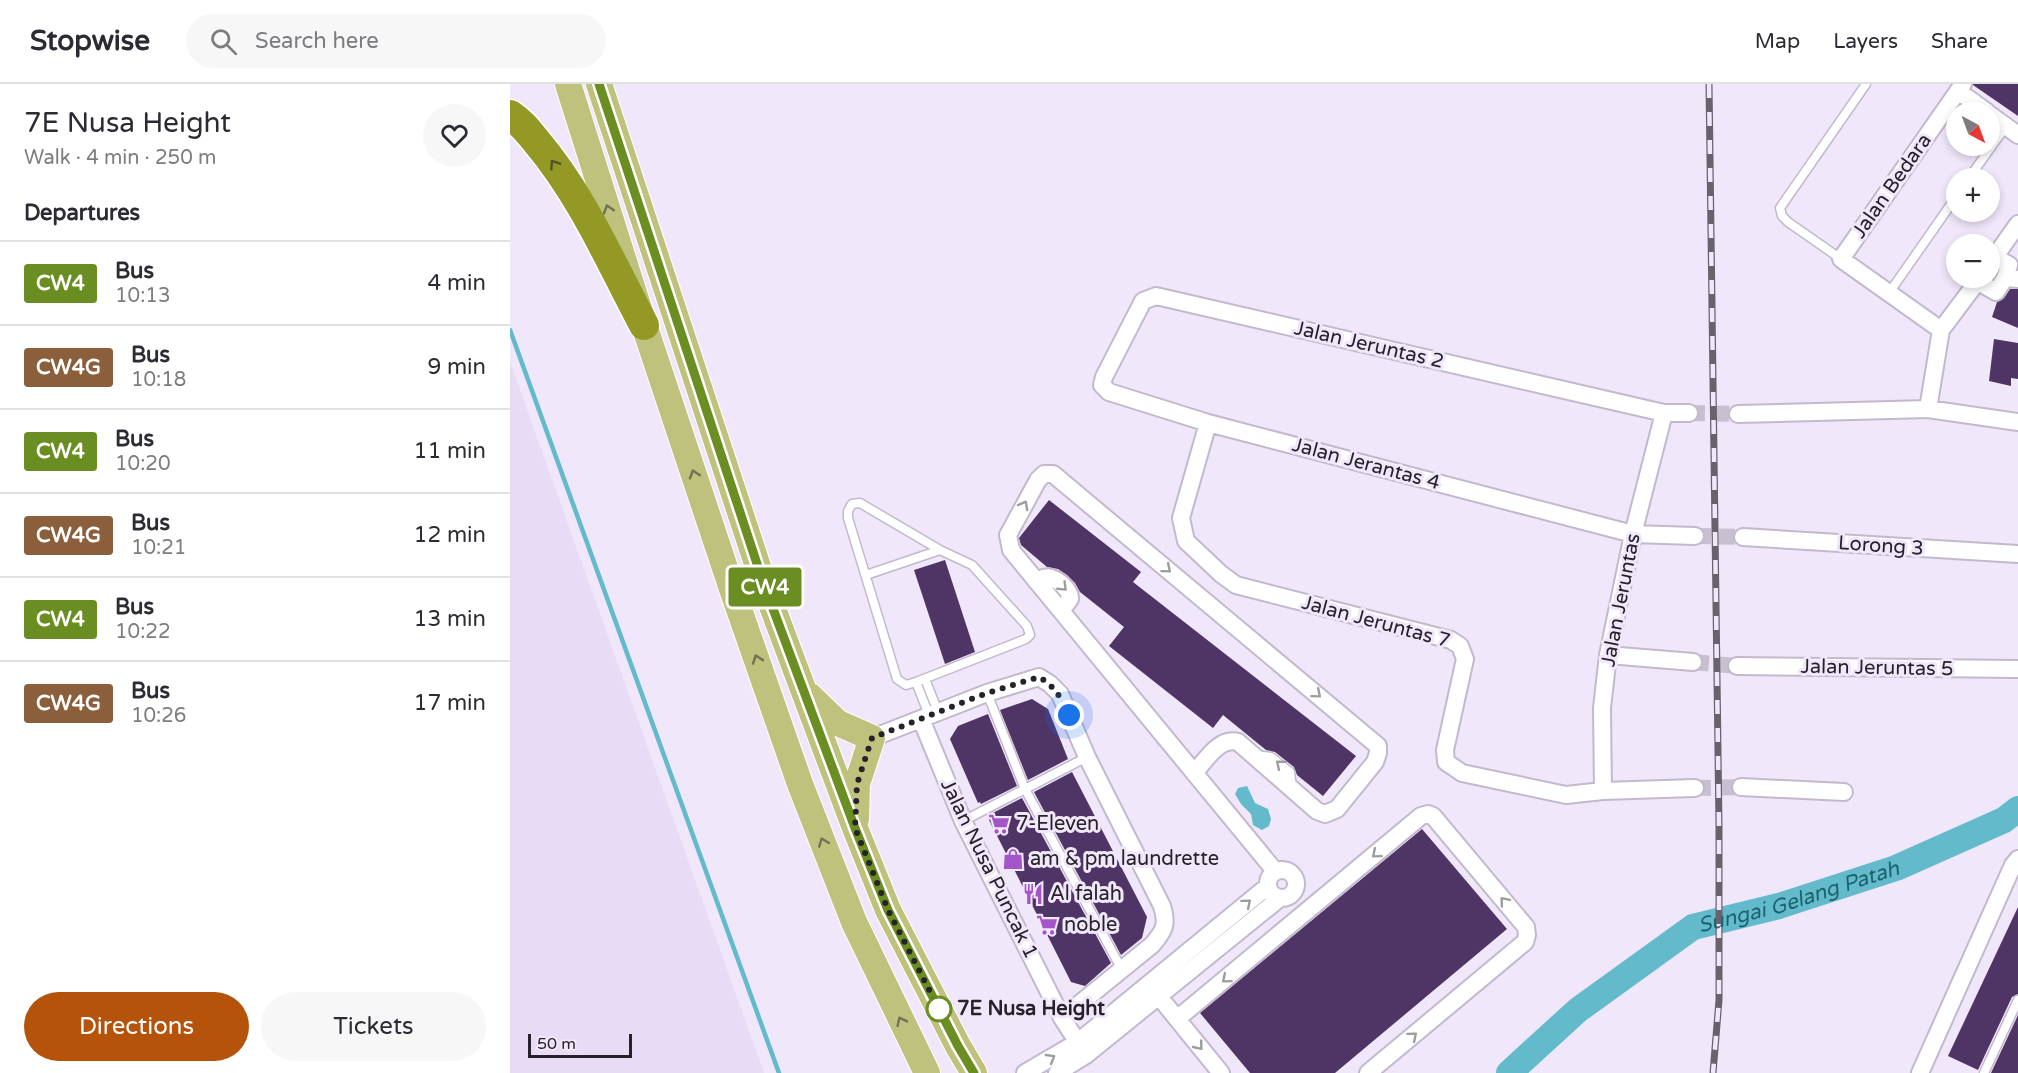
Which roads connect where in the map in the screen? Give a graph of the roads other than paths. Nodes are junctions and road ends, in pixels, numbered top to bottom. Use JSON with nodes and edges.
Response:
{"nodes":[{"id":1,"x":568,"y":84,"type":"edge"},
{"id":2,"x":598,"y":84,"type":"edge"},
{"id":3,"x":614,"y":84,"type":"edge"},
{"id":4,"x":1866,"y":84,"type":"edge"},
{"id":5,"x":1956,"y":86,"type":"edge"},
{"id":6,"x":1975,"y":102,"type":"edge"},
{"id":7,"x":510,"y":115,"type":"edge"},
{"id":8,"x":2012,"y":130,"type":"edge"},
{"id":9,"x":1978,"y":168,"type":"edge"},
{"id":10,"x":1946,"y":212,"type":"edge"},
{"id":11,"x":2018,"y":224,"type":"edge"},
{"id":12,"x":646,"y":230,"type":"junction"},
{"id":13,"x":2000,"y":250,"type":"edge"},
{"id":14,"x":1841,"y":259,"type":"junction"},
{"id":15,"x":2000,"y":263,"type":"edge"},
{"id":16,"x":2012,"y":278,"type":"edge"},
{"id":17,"x":1971,"y":288,"type":"edge"},
{"id":18,"x":1990,"y":288,"type":"edge"},
{"id":19,"x":1889,"y":293,"type":"junction"},
{"id":20,"x":644,"y":325,"type":"junction"},
{"id":21,"x":1941,"y":330,"type":"junction"},
{"id":22,"x":1102,"y":385,"type":"joint"},
{"id":23,"x":1928,"y":410,"type":"junction"},
{"id":24,"x":1664,"y":413,"type":"junction"},
{"id":25,"x":1689,"y":413,"type":"tunnel mouth"},
{"id":26,"x":1738,"y":414,"type":"tunnel mouth"},
{"id":27,"x":2018,"y":422,"type":"edge"},
{"id":28,"x":1208,"y":423,"type":"junction"},
{"id":29,"x":1633,"y":534,"type":"junction"},
{"id":30,"x":1695,"y":536,"type":"tunnel mouth"},
{"id":31,"x":1743,"y":537,"type":"tunnel mouth"},
{"id":32,"x":940,"y":550,"type":"junction"},
{"id":33,"x":2018,"y":554,"type":"edge"},
{"id":34,"x":866,"y":575,"type":"junction"},
{"id":35,"x":1608,"y":655,"type":"junction"},
{"id":36,"x":1693,"y":662,"type":"tunnel mouth"},
{"id":37,"x":1737,"y":666,"type":"tunnel mouth"},
{"id":38,"x":2018,"y":669,"type":"edge"},
{"id":39,"x":926,"y":679,"type":"junction"},
{"id":40,"x":916,"y":682,"type":"junction"},
{"id":41,"x":805,"y":691,"type":"junction"},
{"id":42,"x":987,"y":693,"type":"junction"},
{"id":43,"x":929,"y":715,"type":"junction"},
{"id":44,"x":872,"y":738,"type":"junction"},
{"id":45,"x":1087,"y":757,"type":"junction"},
{"id":46,"x":1194,"y":773,"type":"junction"},
{"id":47,"x":1741,"y":787,"type":"tunnel mouth"},
{"id":48,"x":1695,"y":788,"type":"tunnel mouth"},
{"id":49,"x":1025,"y":789,"type":"junction"},
{"id":50,"x":1603,"y":791,"type":"junction"},
{"id":51,"x":1844,"y":792,"type":"dead end"},
{"id":52,"x":963,"y":821,"type":"junction"},
{"id":53,"x":855,"y":828,"type":"junction"},
{"id":54,"x":2018,"y":859,"type":"edge"},
{"id":55,"x":1271,"y":879,"type":"junction"},
{"id":56,"x":1280,"y":898,"type":"junction"},
{"id":57,"x":1122,"y":970,"type":"junction"},
{"id":58,"x":1154,"y":990,"type":"junction"},
{"id":59,"x":2018,"y":1000,"type":"edge"},
{"id":60,"x":1062,"y":1018,"type":"junction"},
{"id":61,"x":1177,"y":1020,"type":"junction"},
{"id":62,"x":958,"y":1046,"type":"junction"},
{"id":63,"x":1082,"y":1049,"type":"junction"},
{"id":64,"x":927,"y":1073,"type":"edge"},
{"id":65,"x":974,"y":1073,"type":"edge"},
{"id":66,"x":984,"y":1073,"type":"edge"},
{"id":67,"x":1025,"y":1073,"type":"edge"},
{"id":68,"x":1057,"y":1073,"type":"edge"},
{"id":69,"x":1221,"y":1073,"type":"edge"},
{"id":70,"x":1368,"y":1073,"type":"edge"},
{"id":71,"x":1920,"y":1073,"type":"edge"},
{"id":72,"x":1984,"y":1073,"type":"edge"}],
"edges":[{"from":20,"to":1,"type":"main road","one_way":true},
{"from":2,"to":12,"type":"main road"},
{"from":3,"to":12,"type":"main road"},
{"from":4,"to":14,"type":"lane"},
{"from":5,"to":6,"type":"street"},
{"from":5,"to":14,"type":"street","name":"Jalan Bedara"},
{"from":20,"to":7,"type":"highway","one_way":true},
{"from":8,"to":9,"type":"lane"},
{"from":10,"to":19,"type":"lane"},
{"from":11,"to":13,"type":"street"},
{"from":12,"to":41,"type":"main road"},
{"from":14,"to":19,"type":"street"},
{"from":15,"to":16,"type":"street"},
{"from":16,"to":18,"type":"street"},
{"from":17,"to":21,"type":"street"},
{"from":19,"to":21,"type":"street"},
{"from":64,"to":20,"type":"main road","one_way":true},
{"from":21,"to":23,"type":"street"},
{"from":22,"to":24,"type":"street","name":"Jalan Jeruntas 2"},
{"from":22,"to":28,"type":"street","name":"Jalan Jerantas 4"},
{"from":23,"to":26,"type":"street"},
{"from":23,"to":27,"type":"street"},
{"from":24,"to":25,"type":"street","name":"Jalan Jeruntas 2"},
{"from":24,"to":29,"type":"street","name":"Jalan Jeruntas"},
{"from":28,"to":29,"type":"street","name":"Jalan Jerantas 4"},
{"from":28,"to":50,"type":"street","name":"Jalan Jeruntas 7"},
{"from":29,"to":30,"type":"street"},
{"from":29,"to":35,"type":"street","name":"Jalan Jeruntas"},
{"from":31,"to":33,"type":"street","name":"Lorong 3"},
{"from":32,"to":34,"type":"lane"},
{"from":32,"to":34,"type":"lane"},
{"from":32,"to":39,"type":"lane"},
{"from":34,"to":40,"type":"lane"},
{"from":35,"to":36,"type":"street"},
{"from":35,"to":50,"type":"street","name":"Jalan Jeruntas"},
{"from":37,"to":38,"type":"street","name":"Jalan Jeruntas 5"},
{"from":39,"to":40,"type":"lane"},
{"from":39,"to":43,"type":"lane"},
{"from":40,"to":43,"type":"lane"},
{"from":41,"to":44,"type":"main road"},
{"from":41,"to":53,"type":"main road"},
{"from":42,"to":43,"type":"street"},
{"from":42,"to":45,"type":"street"},
{"from":42,"to":49,"type":"lane"},
{"from":43,"to":44,"type":"street"},
{"from":43,"to":52,"type":"street","name":"Jalan Nusa Puncak 1"},
{"from":44,"to":53,"type":"main road"},
{"from":45,"to":49,"type":"lane"},
{"from":45,"to":57,"type":"street"},
{"from":46,"to":46,"type":"street","one_way":true},
{"from":46,"to":55,"type":"street"},
{"from":47,"to":51,"type":"street"},
{"from":48,"to":50,"type":"street"},
{"from":49,"to":52,"type":"lane"},
{"from":49,"to":57,"type":"lane"},
{"from":52,"to":60,"type":"street","name":"Jalan Nusa Puncak 1"},
{"from":53,"to":62,"type":"main road"},
{"from":54,"to":71,"type":"street"},
{"from":55,"to":56,"type":"street"},
{"from":55,"to":56,"type":"street"},
{"from":58,"to":55,"type":"street","one_way":true},
{"from":56,"to":58,"type":"street"},
{"from":57,"to":60,"type":"street"},
{"from":58,"to":61,"type":"street"},
{"from":58,"to":63,"type":"street"},
{"from":59,"to":72,"type":"lane"},
{"from":60,"to":63,"type":"street","name":"Jalan Nusa Puncak 1"},
{"from":61,"to":69,"type":"street","one_way":true},
{"from":70,"to":61,"type":"street","one_way":true},
{"from":62,"to":65,"type":"main road"},
{"from":62,"to":66,"type":"street"},
{"from":67,"to":63,"type":"street","one_way":true},
{"from":63,"to":68,"type":"street"}]}
